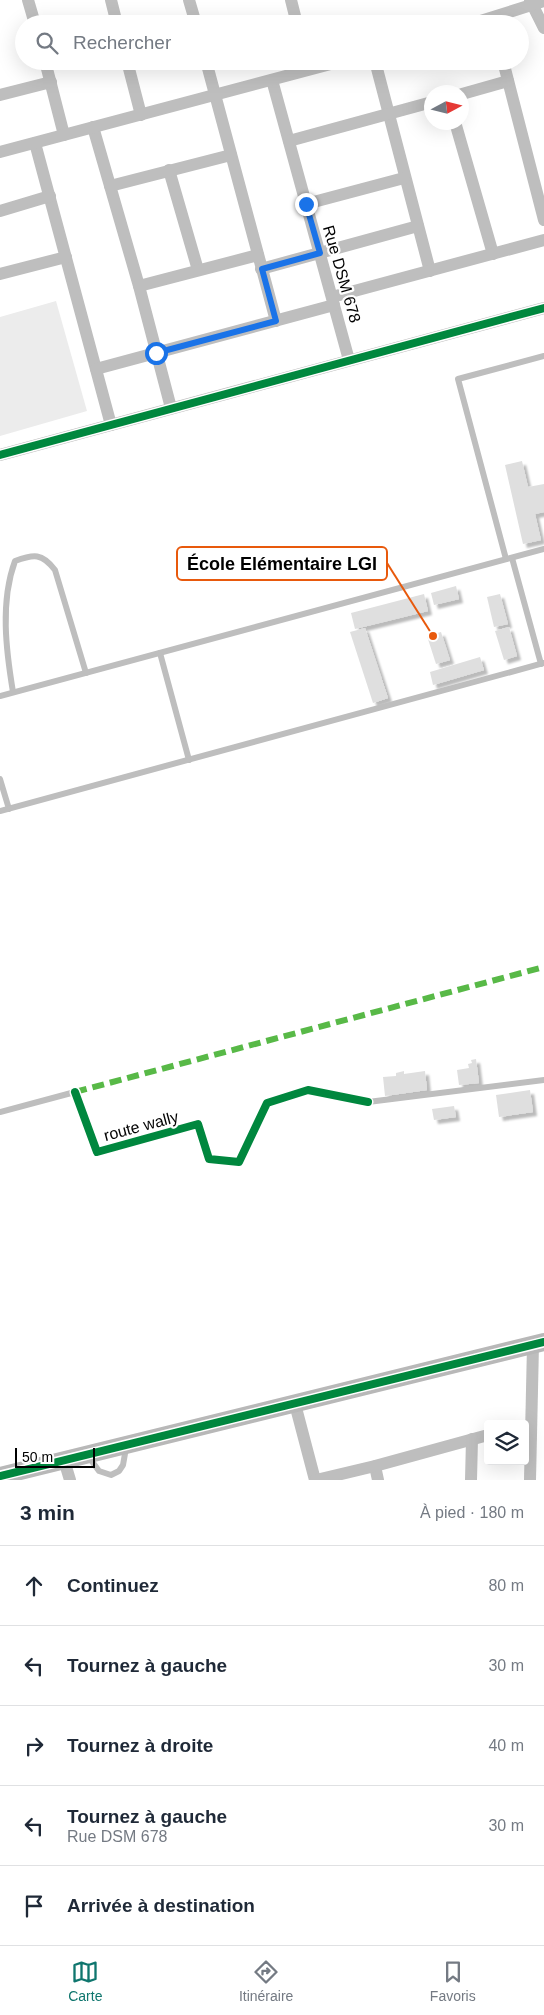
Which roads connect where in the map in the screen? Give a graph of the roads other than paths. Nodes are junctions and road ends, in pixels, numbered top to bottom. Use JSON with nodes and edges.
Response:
{"nodes":[{"id":1,"x":28,"y":0,"type":"edge"},
{"id":2,"x":111,"y":0,"type":"edge"},
{"id":3,"x":189,"y":0,"type":"edge"},
{"id":4,"x":291,"y":0,"type":"edge"},
{"id":5,"x":535,"y":2,"type":"edge"},
{"id":6,"x":32,"y":15,"type":"edge"},
{"id":7,"x":115,"y":15,"type":"edge"},
{"id":8,"x":193,"y":15,"type":"edge"},
{"id":9,"x":295,"y":15,"type":"edge"},
{"id":10,"x":506,"y":15,"type":"edge"},
{"id":11,"x":542,"y":21,"type":"edge"},
{"id":12,"x":48,"y":70,"type":"edge"},
{"id":13,"x":129,"y":70,"type":"edge"},
{"id":14,"x":208,"y":70,"type":"edge"},
{"id":15,"x":297,"y":70,"type":"edge"},
{"id":16,"x":377,"y":70,"type":"edge"},
{"id":17,"x":505,"y":70,"type":"edge"},
{"id":18,"x":272,"y":80,"type":"junction"},
{"id":19,"x":508,"y":81,"type":"junction"},
{"id":20,"x":51,"y":82,"type":"junction"},
{"id":21,"x":469,"y":92,"type":"edge"},
{"id":22,"x":0,"y":95,"type":"edge"},
{"id":23,"x":215,"y":95,"type":"junction"},
{"id":24,"x":424,"y":104,"type":"edge"},
{"id":25,"x":389,"y":114,"type":"junction"},
{"id":26,"x":141,"y":115,"type":"junction"},
{"id":27,"x":94,"y":127,"type":"junction"},
{"id":28,"x":457,"y":130,"type":"edge"},
{"id":29,"x":64,"y":135,"type":"junction"},
{"id":30,"x":289,"y":141,"type":"junction"},
{"id":31,"x":35,"y":143,"type":"junction"},
{"id":32,"x":0,"y":152,"type":"edge"},
{"id":33,"x":231,"y":154,"type":"junction"},
{"id":34,"x":169,"y":170,"type":"junction"},
{"id":35,"x":404,"y":178,"type":"junction"},
{"id":36,"x":110,"y":186,"type":"junction"},
{"id":37,"x":50,"y":196,"type":"junction"},
{"id":38,"x":306,"y":204,"type":"junction"},
{"id":39,"x":0,"y":211,"type":"edge"},
{"id":40,"x":544,"y":220,"type":"edge"},
{"id":41,"x":418,"y":226,"type":"junction"},
{"id":42,"x":544,"y":240,"type":"edge"},
{"id":43,"x":320,"y":253,"type":"junction"},
{"id":44,"x":493,"y":254,"type":"junction"},
{"id":45,"x":258,"y":255,"type":"junction"},
{"id":46,"x":66,"y":257,"type":"junction"},
{"id":47,"x":262,"y":269,"type":"junction"},
{"id":48,"x":198,"y":270,"type":"junction"},
{"id":49,"x":430,"y":271,"type":"junction"},
{"id":50,"x":0,"y":274,"type":"edge"},
{"id":51,"x":139,"y":286,"type":"junction"},
{"id":52,"x":333,"y":301,"type":"junction"},
{"id":53,"x":544,"y":308,"type":"edge"},
{"id":54,"x":276,"y":321,"type":"junction"},
{"id":55,"x":156,"y":353,"type":"junction"},
{"id":56,"x":544,"y":356,"type":"edge"},
{"id":57,"x":349,"y":360,"type":"junction"},
{"id":58,"x":96,"y":369,"type":"junction"},
{"id":59,"x":171,"y":408,"type":"junction"},
{"id":60,"x":111,"y":425,"type":"junction"},
{"id":61,"x":0,"y":455,"type":"edge"},
{"id":62,"x":544,"y":549,"type":"edge"},
{"id":63,"x":509,"y":558,"type":"junction"},
{"id":64,"x":160,"y":653,"type":"junction"},
{"id":65,"x":542,"y":664,"type":"edge"},
{"id":66,"x":86,"y":673,"type":"junction"},
{"id":67,"x":13,"y":692,"type":"junction"},
{"id":68,"x":0,"y":696,"type":"edge"},
{"id":69,"x":188,"y":760,"type":"junction"},
{"id":70,"x":0,"y":779,"type":"edge"},
{"id":71,"x":8,"y":809,"type":"junction"},
{"id":72,"x":0,"y":811,"type":"edge"},
{"id":73,"x":544,"y":1080,"type":"edge"},
{"id":74,"x":75,"y":1092,"type":"road end"},
{"id":75,"x":368,"y":1102,"type":"road end"},
{"id":76,"x":0,"y":1112,"type":"edge"},
{"id":77,"x":538,"y":1344,"type":"edge"},
{"id":78,"x":295,"y":1404,"type":"junction"},
{"id":79,"x":528,"y":1420,"type":"edge"},
{"id":80,"x":544,"y":1420,"type":"edge"},
{"id":81,"x":529,"y":1424,"type":"edge"},
{"id":82,"x":484,"y":1436,"type":"edge"},
{"id":83,"x":472,"y":1440,"type":"junction"},
{"id":84,"x":127,"y":1445,"type":"junction"},
{"id":85,"x":529,"y":1452,"type":"edge"},
{"id":86,"x":87,"y":1455,"type":"junction"},
{"id":87,"x":64,"y":1460,"type":"junction"},
{"id":88,"x":375,"y":1466,"type":"junction"},
{"id":89,"x":2,"y":1477,"type":"edge"},
{"id":90,"x":70,"y":1480,"type":"edge"},
{"id":91,"x":315,"y":1480,"type":"edge"},
{"id":92,"x":378,"y":1480,"type":"edge"},
{"id":93,"x":471,"y":1480,"type":"edge"},
{"id":94,"x":530,"y":1480,"type":"edge"}],
"edges":[{"from":1,"to":6,"type":"street"},
{"from":2,"to":7,"type":"street"},
{"from":3,"to":8,"type":"street"},
{"from":4,"to":9,"type":"street"},
{"from":5,"to":10,"type":"street"},
{"from":5,"to":11,"type":"street"},
{"from":12,"to":20,"type":"street"},
{"from":13,"to":26,"type":"street"},
{"from":14,"to":23,"type":"street"},
{"from":15,"to":18,"type":"street"},
{"from":16,"to":25,"type":"street"},
{"from":17,"to":19,"type":"street"},
{"from":18,"to":23,"type":"street"},
{"from":18,"to":30,"type":"street","name":"Rue DSM 678"},
{"from":19,"to":21,"type":"street"},
{"from":19,"to":40,"type":"street"},
{"from":20,"to":22,"type":"street"},
{"from":20,"to":29,"type":"street"},
{"from":23,"to":26,"type":"street"},
{"from":23,"to":33,"type":"street"},
{"from":24,"to":25,"type":"street"},
{"from":25,"to":30,"type":"street"},
{"from":25,"to":35,"type":"street"},
{"from":26,"to":27,"type":"street"},
{"from":27,"to":29,"type":"street"},
{"from":27,"to":36,"type":"street"},
{"from":28,"to":44,"type":"street"},
{"from":29,"to":31,"type":"street"},
{"from":30,"to":38,"type":"street","name":"Rue DSM 678"},
{"from":31,"to":32,"type":"street"},
{"from":31,"to":37,"type":"street"},
{"from":33,"to":34,"type":"street"},
{"from":33,"to":45,"type":"street"},
{"from":34,"to":36,"type":"street"},
{"from":34,"to":48,"type":"street"},
{"from":35,"to":38,"type":"street"},
{"from":35,"to":41,"type":"street"},
{"from":36,"to":51,"type":"street"},
{"from":37,"to":39,"type":"street"},
{"from":37,"to":46,"type":"street"},
{"from":38,"to":43,"type":"street","name":"Rue DSM 678"},
{"from":41,"to":43,"type":"street"},
{"from":41,"to":49,"type":"street"},
{"from":42,"to":44,"type":"street"},
{"from":43,"to":47,"type":"street"},
{"from":43,"to":52,"type":"street","name":"Rue DSM 678"},
{"from":44,"to":49,"type":"street"},
{"from":45,"to":47,"type":"street"},
{"from":45,"to":48,"type":"street"},
{"from":46,"to":50,"type":"street"},
{"from":46,"to":58,"type":"street"},
{"from":47,"to":54,"type":"street"},
{"from":48,"to":51,"type":"street"},
{"from":49,"to":52,"type":"street"},
{"from":51,"to":55,"type":"street"},
{"from":52,"to":54,"type":"street"},
{"from":52,"to":57,"type":"street","name":"Rue DSM 678"},
{"from":53,"to":57,"type":"street"},
{"from":54,"to":55,"type":"street"},
{"from":55,"to":58,"type":"street"},
{"from":55,"to":59,"type":"street"},
{"from":56,"to":63,"type":"lane"},
{"from":57,"to":59,"type":"street"},
{"from":58,"to":60,"type":"street"},
{"from":59,"to":60,"type":"street"},
{"from":60,"to":61,"type":"street"},
{"from":62,"to":63,"type":"lane"},
{"from":63,"to":64,"type":"lane"},
{"from":63,"to":65,"type":"lane"},
{"from":64,"to":66,"type":"lane"},
{"from":64,"to":69,"type":"lane"},
{"from":65,"to":69,"type":"lane"},
{"from":66,"to":67,"type":"lane"},
{"from":66,"to":67,"type":"lane"},
{"from":67,"to":68,"type":"lane"},
{"from":69,"to":71,"type":"lane"},
{"from":70,"to":71,"type":"lane"},
{"from":71,"to":72,"type":"lane"},
{"from":73,"to":75,"type":"lane"},
{"from":74,"to":76,"type":"lane"},
{"from":77,"to":78,"type":"street"},
{"from":77,"to":79,"type":"street"},
{"from":78,"to":84,"type":"street"},
{"from":78,"to":91,"type":"street"},
{"from":80,"to":81,"type":"street"},
{"from":82,"to":83,"type":"street"},
{"from":83,"to":88,"type":"street"},
{"from":83,"to":93,"type":"street"},
{"from":84,"to":86,"type":"street"},
{"from":84,"to":86,"type":"lane"},
{"from":85,"to":94,"type":"street"},
{"from":86,"to":87,"type":"street"},
{"from":87,"to":89,"type":"street"},
{"from":87,"to":90,"type":"street"},
{"from":88,"to":91,"type":"street"},
{"from":88,"to":92,"type":"street"}]}
